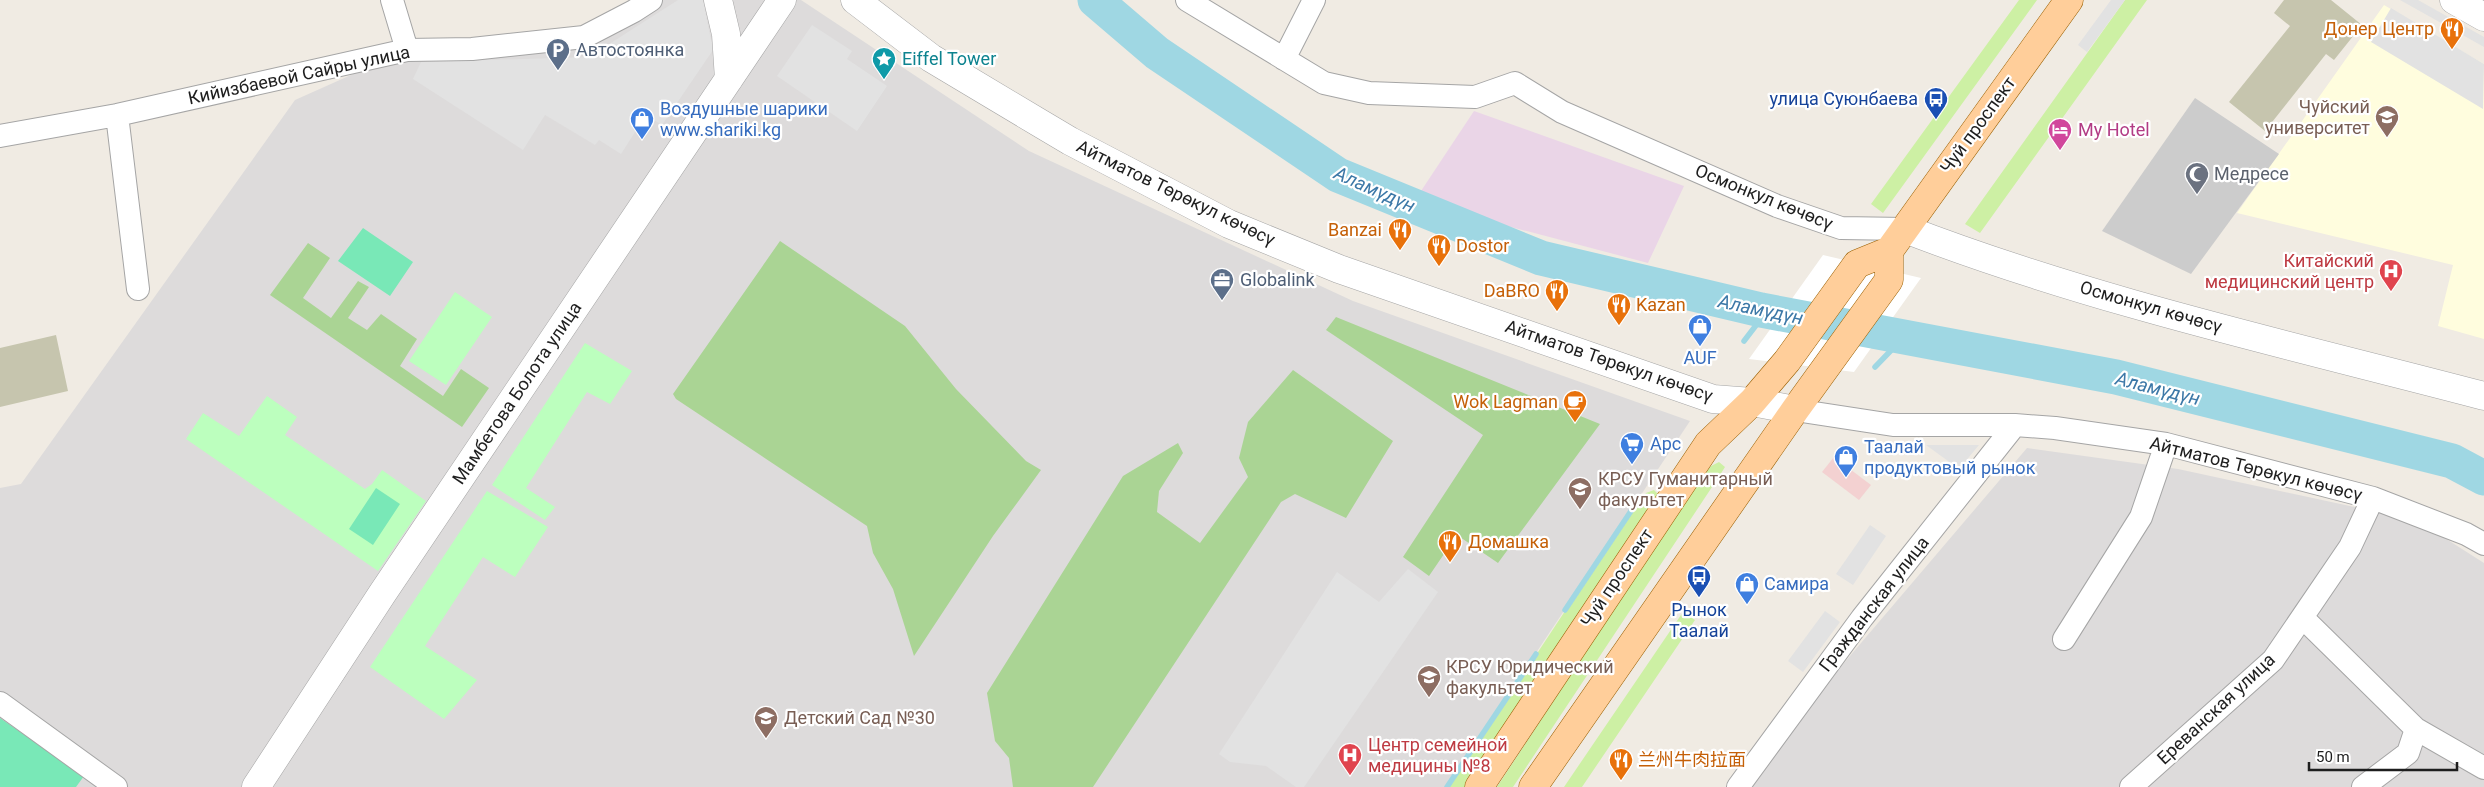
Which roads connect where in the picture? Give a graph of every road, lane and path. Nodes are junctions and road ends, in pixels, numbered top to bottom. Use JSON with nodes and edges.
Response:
{"nodes":[{"id":1,"x":392,"y":0,"type":"edge"},
{"id":2,"x":651,"y":0,"type":"edge"},
{"id":3,"x":718,"y":0,"type":"edge"},
{"id":4,"x":782,"y":0,"type":"edge"},
{"id":5,"x":855,"y":0,"type":"edge"},
{"id":6,"x":1187,"y":0,"type":"edge"},
{"id":7,"x":1314,"y":0,"type":"edge"},
{"id":8,"x":2069,"y":0,"type":"edge"},
{"id":9,"x":2454,"y":0,"type":"edge"},
{"id":10,"x":2484,"y":17,"type":"edge"},
{"id":11,"x":407,"y":50,"type":"junction"},
{"id":12,"x":1284,"y":59,"type":"junction"},
{"id":13,"x":729,"y":79,"type":"junction"},
{"id":14,"x":117,"y":115,"type":"junction"},
{"id":15,"x":0,"y":136,"type":"edge"},
{"id":16,"x":1904,"y":229,"type":"junction"},
{"id":17,"x":1889,"y":251,"type":"junction"},
{"id":18,"x":138,"y":289,"type":"dead end"},
{"id":19,"x":2484,"y":396,"type":"edge"},
{"id":20,"x":1752,"y":402,"type":"junction"},
{"id":21,"x":1795,"y":410,"type":"junction"},
{"id":22,"x":2015,"y":425,"type":"junction"},
{"id":23,"x":2166,"y":444,"type":"junction"},
{"id":24,"x":2373,"y":498,"type":"junction"},
{"id":25,"x":2484,"y":544,"type":"edge"},
{"id":26,"x":2303,"y":618,"type":"junction"},
{"id":27,"x":2064,"y":639,"type":"dead end"},
{"id":28,"x":0,"y":703,"type":"edge"},
{"id":29,"x":2416,"y":729,"type":"junction"},
{"id":30,"x":2484,"y":768,"type":"edge"},
{"id":31,"x":116,"y":787,"type":"edge"},
{"id":32,"x":256,"y":787,"type":"edge"},
{"id":33,"x":1479,"y":787,"type":"edge"},
{"id":34,"x":1533,"y":787,"type":"edge"},
{"id":35,"x":1738,"y":787,"type":"edge"},
{"id":36,"x":2131,"y":787,"type":"edge"},
{"id":37,"x":2363,"y":787,"type":"edge"}],
"edges":[{"from":1,"to":11,"type":"street"},
{"from":2,"to":11,"type":"street","name":"Кийизбаевой Сайры улица"},
{"from":3,"to":13,"type":"street"},
{"from":4,"to":13,"type":"street","name":"Мамбетова Болота улица"},
{"from":5,"to":20,"type":"street","name":"Айтматов Төрөкул көчөсү"},
{"from":6,"to":12,"type":"street","name":"Осмонкул көчөсү"},
{"from":7,"to":12,"type":"street"},
{"from":8,"to":16,"type":"main road","name":"Чуй проспект"},
{"from":9,"to":10,"type":"street"},
{"from":11,"to":14,"type":"street","name":"Кийизбаевой Сайры улица"},
{"from":12,"to":16,"type":"street","name":"Осмонкул көчөсү"},
{"from":13,"to":32,"type":"street","name":"Мамбетова Болота улица"},
{"from":14,"to":15,"type":"street","name":"Кийизбаевой Сайры улица"},
{"from":14,"to":18,"type":"street"},
{"from":16,"to":17,"type":"main road","name":"Чуй проспект"},
{"from":16,"to":19,"type":"street","name":"Осмонкул көчөсү"},
{"from":17,"to":20,"type":"main road","name":"Чуй проспект"},
{"from":17,"to":21,"type":"main road"},
{"from":20,"to":21,"type":"street","name":"Айтматов Төрөкул көчөсү"},
{"from":20,"to":33,"type":"main road","name":"Чуй проспект"},
{"from":21,"to":22,"type":"street","name":"Айтматов Төрөкул көчөсү"},
{"from":21,"to":34,"type":"main road"},
{"from":22,"to":23,"type":"street","name":"Айтматов Төрөкул көчөсү"},
{"from":22,"to":35,"type":"street","name":"Гражданская улица"},
{"from":23,"to":24,"type":"street","name":"Айтматов Төрөкул көчөсү"},
{"from":23,"to":27,"type":"street"},
{"from":24,"to":25,"type":"street","name":"Айтматов Төрөкул көчөсү"},
{"from":24,"to":26,"type":"street","name":"Ереванская улица"},
{"from":26,"to":29,"type":"street"},
{"from":26,"to":36,"type":"street","name":"Ереванская улица"},
{"from":28,"to":31,"type":"street"},
{"from":29,"to":30,"type":"street"},
{"from":29,"to":37,"type":"street"}]}
